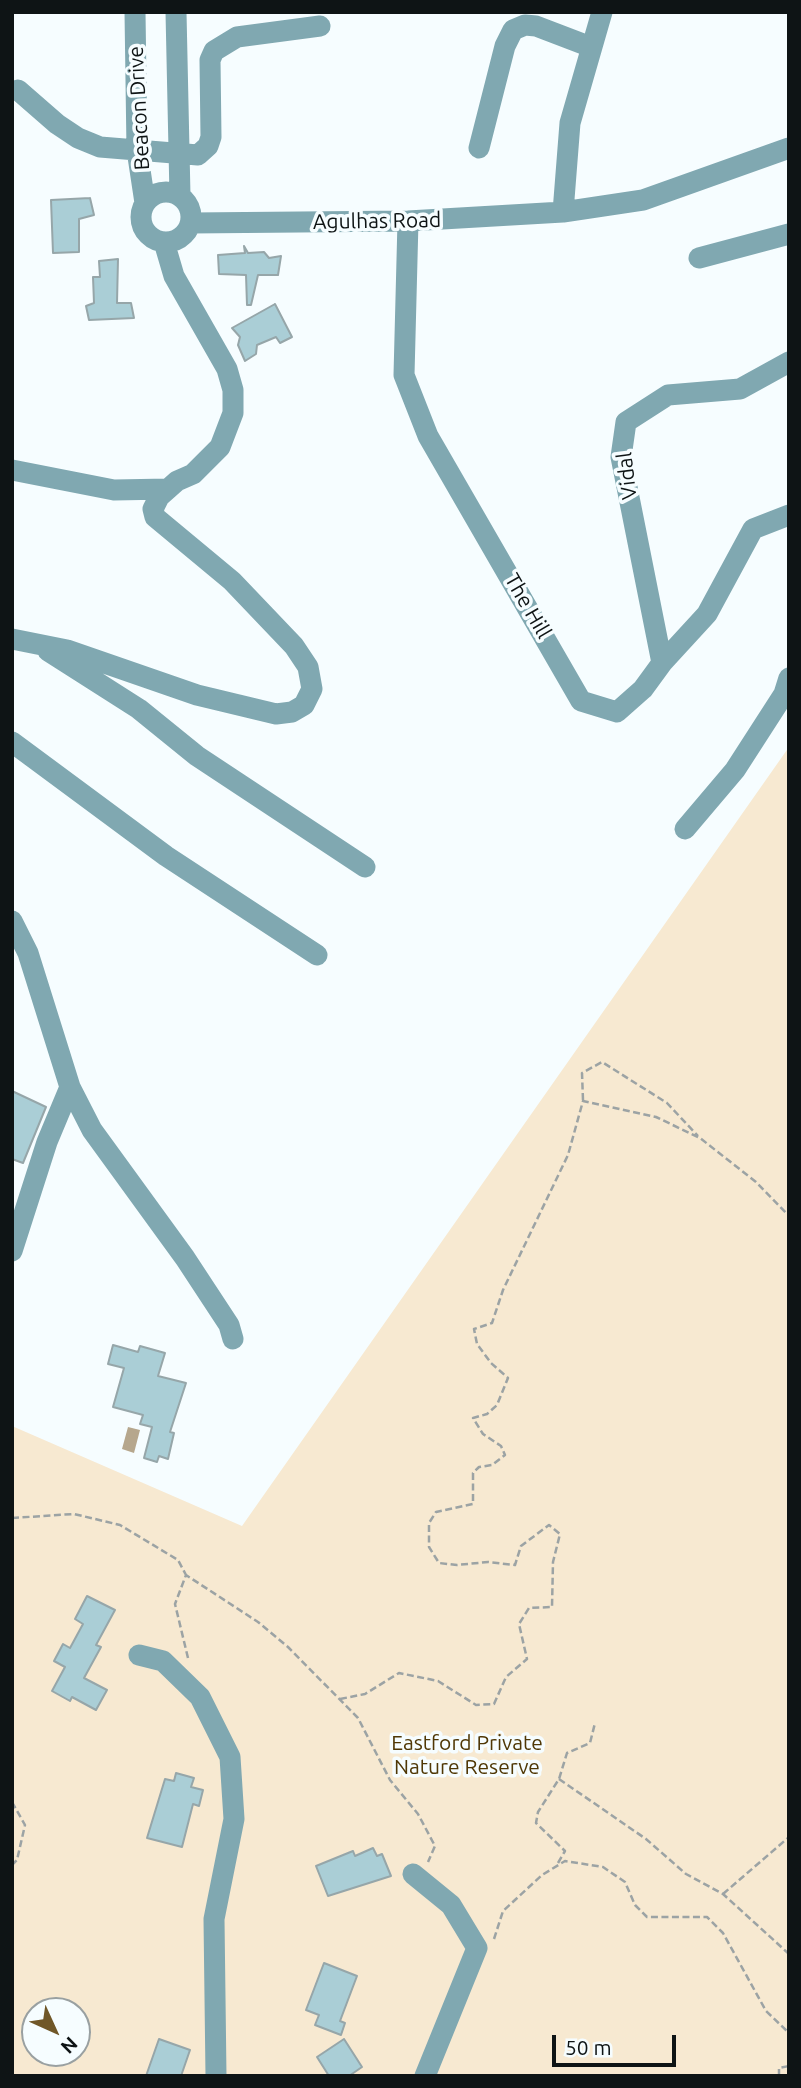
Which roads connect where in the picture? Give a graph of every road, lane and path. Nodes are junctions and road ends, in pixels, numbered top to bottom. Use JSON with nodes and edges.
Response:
{"nodes":[{"id":1,"x":135,"y":12,"type":"edge"},
{"id":2,"x":176,"y":12,"type":"edge"},
{"id":3,"x":602,"y":12,"type":"edge"},
{"id":4,"x":320,"y":26,"type":"dead end"},
{"id":5,"x":592,"y":47,"type":"junction"},
{"id":6,"x":18,"y":90,"type":"dead end"},
{"id":7,"x":479,"y":148,"type":"dead end"},
{"id":8,"x":789,"y":148,"type":"edge"},
{"id":9,"x":137,"y":150,"type":"junction"},
{"id":10,"x":180,"y":156,"type":"junction"},
{"id":11,"x":180,"y":196,"type":"junction"},
{"id":12,"x":145,"y":203,"type":"junction"},
{"id":13,"x":564,"y":212,"type":"junction"},
{"id":14,"x":408,"y":222,"type":"junction"},
{"id":15,"x":191,"y":223,"type":"junction"},
{"id":16,"x":789,"y":234,"type":"edge"},
{"id":17,"x":164,"y":242,"type":"junction"},
{"id":18,"x":699,"y":258,"type":"dead end"},
{"id":19,"x":789,"y":362,"type":"edge"},
{"id":20,"x":12,"y":470,"type":"edge"},
{"id":21,"x":168,"y":489,"type":"junction"},
{"id":22,"x":789,"y":514,"type":"edge"},
{"id":23,"x":12,"y":625,"type":"edge"},
{"id":24,"x":12,"y":639,"type":"edge"},
{"id":25,"x":38,"y":644,"type":"junction"},
{"id":26,"x":662,"y":663,"type":"junction"},
{"id":27,"x":789,"y":678,"type":"edge"},
{"id":28,"x":12,"y":742,"type":"edge"},
{"id":29,"x":685,"y":829,"type":"dead end"},
{"id":30,"x":365,"y":867,"type":"dead end"},
{"id":31,"x":12,"y":921,"type":"edge"},
{"id":32,"x":317,"y":955,"type":"dead end"},
{"id":33,"x":70,"y":1087,"type":"junction"},
{"id":34,"x":583,"y":1101,"type":"junction"},
{"id":35,"x":700,"y":1138,"type":"junction"},
{"id":36,"x":789,"y":1216,"type":"edge"},
{"id":37,"x":12,"y":1251,"type":"edge"},
{"id":38,"x":233,"y":1339,"type":"dead end"},
{"id":39,"x":12,"y":1518,"type":"edge"},
{"id":40,"x":186,"y":1575,"type":"junction"},
{"id":41,"x":138,"y":1655,"type":"dead end"},
{"id":42,"x":191,"y":1668,"type":"dead end"},
{"id":43,"x":341,"y":1699,"type":"junction"},
{"id":44,"x":595,"y":1723,"type":"dead end"},
{"id":45,"x":559,"y":1779,"type":"junction"},
{"id":46,"x":12,"y":1802,"type":"edge"},
{"id":47,"x":789,"y":1837,"type":"edge"},
{"id":48,"x":12,"y":1865,"type":"edge"},
{"id":49,"x":556,"y":1866,"type":"junction"},
{"id":50,"x":417,"y":1877,"type":"joint"},
{"id":51,"x":723,"y":1894,"type":"junction"},
{"id":52,"x":492,"y":1943,"type":"dead end"},
{"id":53,"x":789,"y":1954,"type":"edge"},
{"id":54,"x":789,"y":2033,"type":"edge"},
{"id":55,"x":789,"y":2066,"type":"edge"},
{"id":56,"x":216,"y":2076,"type":"edge"},
{"id":57,"x":425,"y":2076,"type":"edge"},
{"id":58,"x":779,"y":2076,"type":"edge"}],
"edges":[{"from":1,"to":9,"type":"street","name":"Beacon Drive"},
{"from":2,"to":10,"type":"street","name":"Beacon Drive"},
{"from":3,"to":5,"type":"street"},
{"from":4,"to":10,"type":"street"},
{"from":5,"to":7,"type":"street"},
{"from":5,"to":13,"type":"street"},
{"from":6,"to":9,"type":"street"},
{"from":8,"to":13,"type":"street","name":"Agulhas Road"},
{"from":9,"to":10,"type":"street"},
{"from":9,"to":12,"type":"street","name":"Beacon Drive"},
{"from":10,"to":11,"type":"street","name":"Beacon Drive"},
{"from":11,"to":12,"type":"street"},
{"from":11,"to":15,"type":"street"},
{"from":12,"to":17,"type":"street"},
{"from":13,"to":14,"type":"street","name":"Agulhas Road"},
{"from":14,"to":15,"type":"street","name":"Agulhas Road"},
{"from":14,"to":26,"type":"street","name":"The Hill"},
{"from":15,"to":17,"type":"street"},
{"from":16,"to":18,"type":"street"},
{"from":17,"to":21,"type":"street"},
{"from":19,"to":26,"type":"street","name":"Vidal"},
{"from":20,"to":21,"type":"street"},
{"from":21,"to":25,"type":"street"},
{"from":22,"to":26,"type":"street","name":"The Hill"},
{"from":23,"to":25,"type":"street"},
{"from":24,"to":25,"type":"street"},
{"from":25,"to":30,"type":"street"},
{"from":27,"to":29,"type":"street"},
{"from":28,"to":32,"type":"street"},
{"from":31,"to":33,"type":"street"},
{"from":33,"to":37,"type":"street"},
{"from":33,"to":38,"type":"street"},
{"from":34,"to":35,"type":"path"},
{"from":34,"to":35,"type":"path"},
{"from":34,"to":43,"type":"path"},
{"from":35,"to":36,"type":"path"},
{"from":39,"to":40,"type":"path"},
{"from":40,"to":42,"type":"path"},
{"from":40,"to":43,"type":"path"},
{"from":41,"to":56,"type":"street"},
{"from":43,"to":50,"type":"path"},
{"from":44,"to":45,"type":"path"},
{"from":45,"to":49,"type":"path"},
{"from":45,"to":51,"type":"path"},
{"from":46,"to":48,"type":"path"},
{"from":47,"to":51,"type":"path"},
{"from":49,"to":52,"type":"path"},
{"from":49,"to":54,"type":"path"},
{"from":50,"to":57,"type":"street"},
{"from":51,"to":53,"type":"path"},
{"from":55,"to":58,"type":"path"}]}
